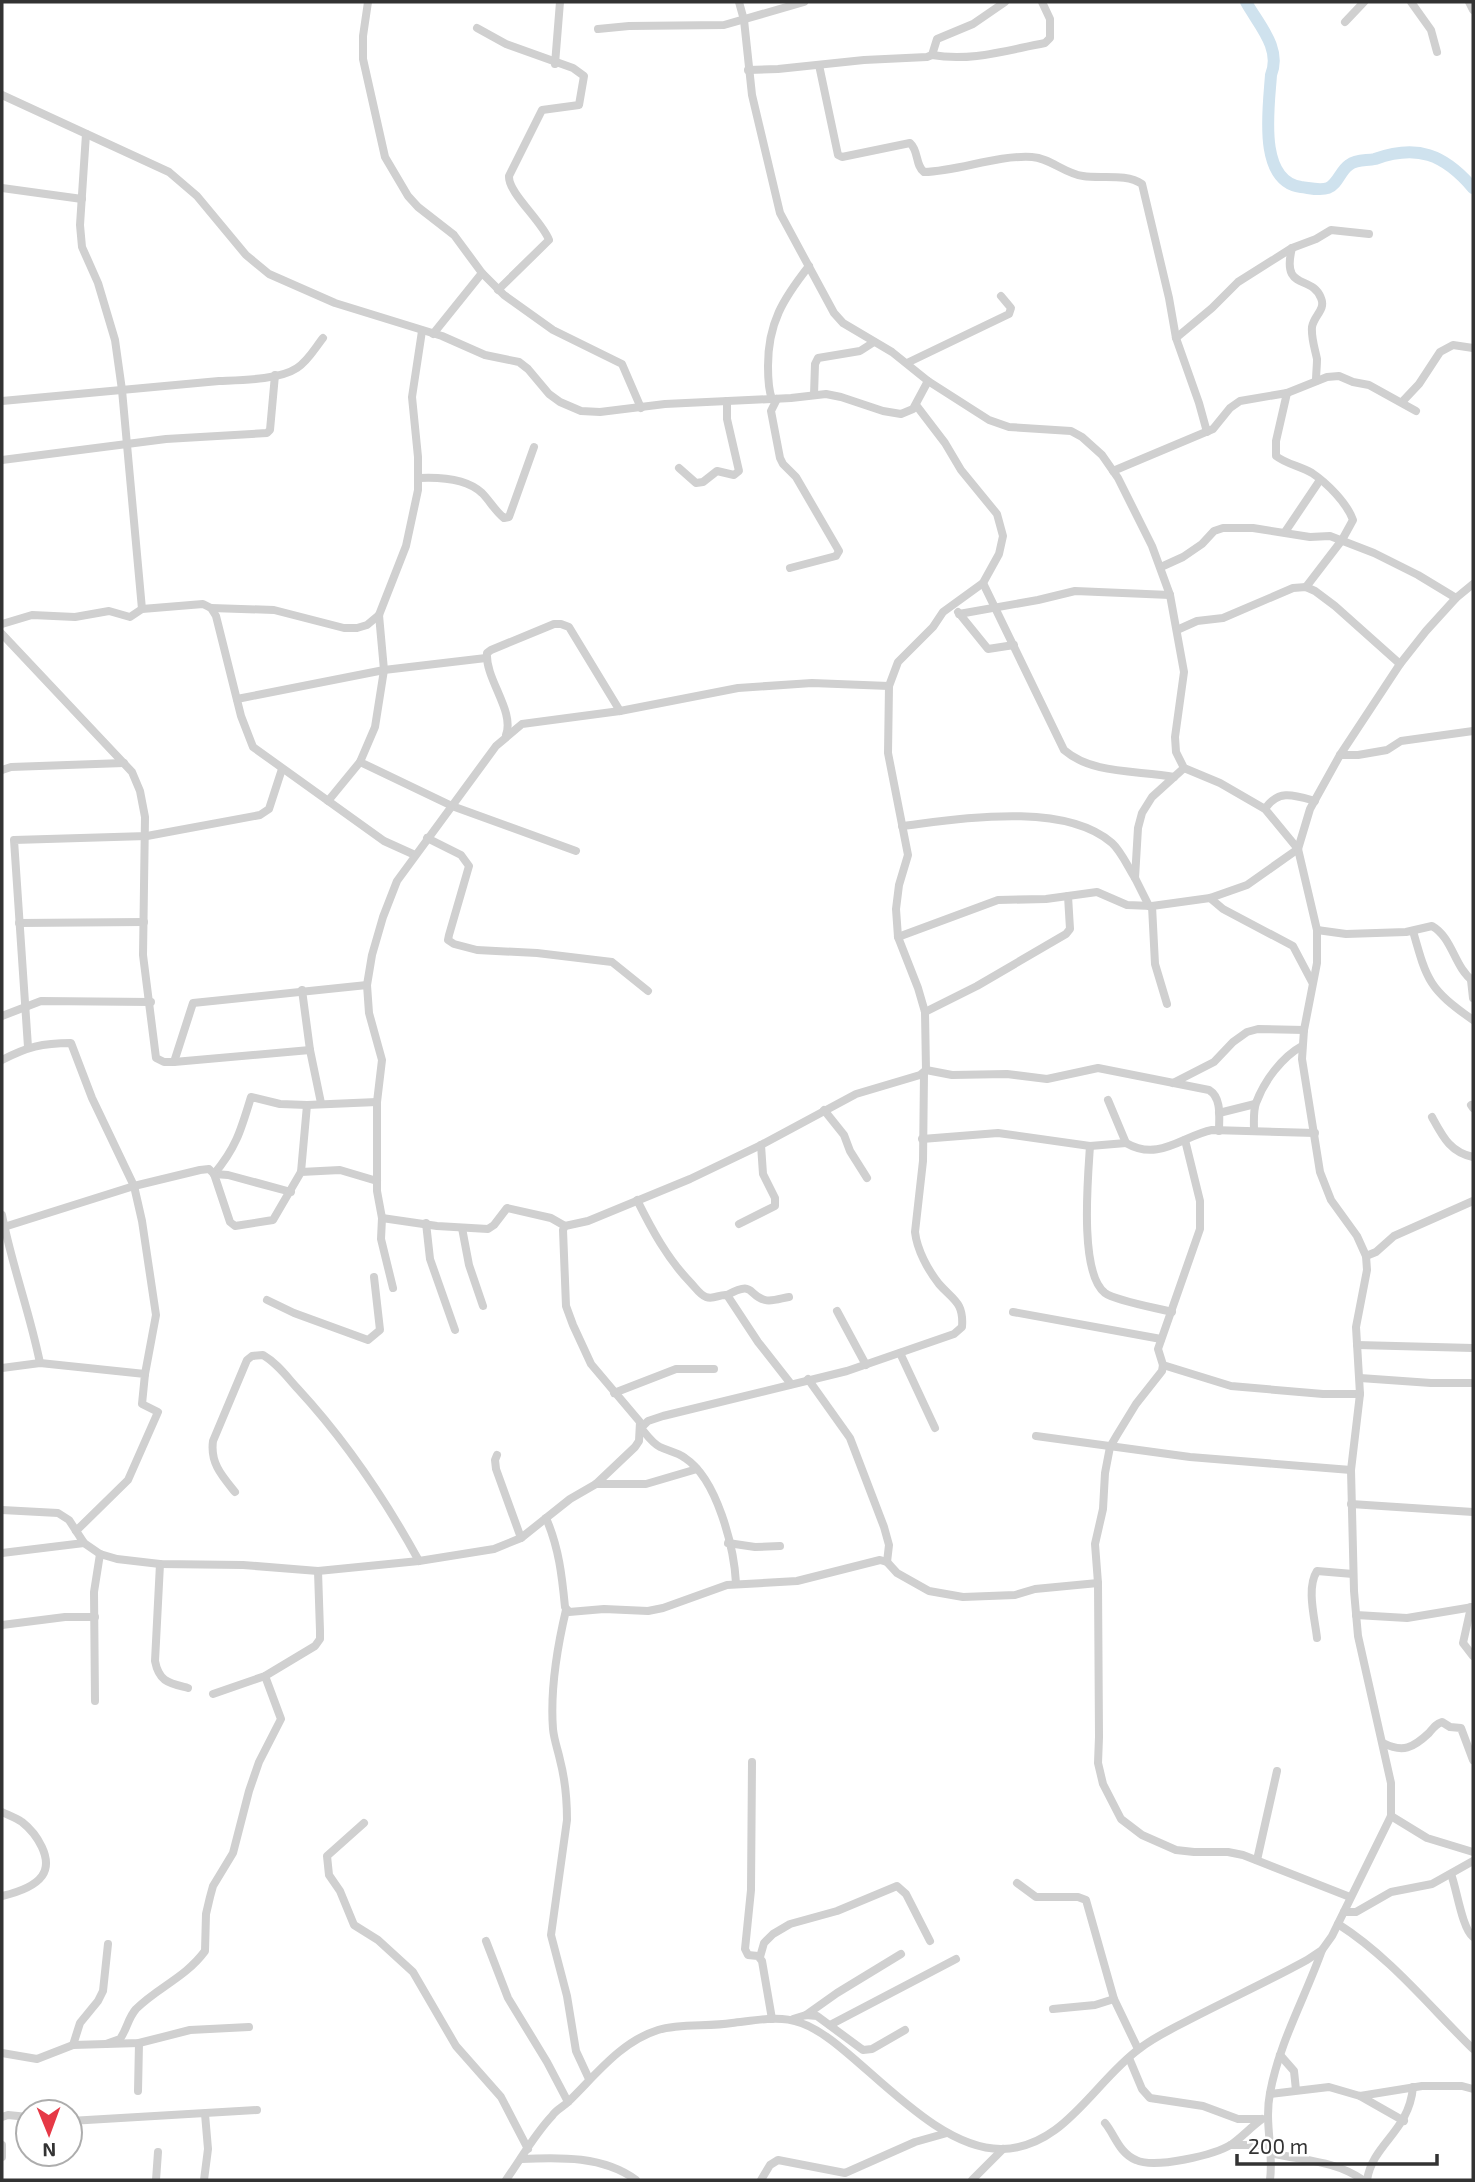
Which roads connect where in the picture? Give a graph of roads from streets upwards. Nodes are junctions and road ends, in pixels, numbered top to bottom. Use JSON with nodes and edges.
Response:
{"nodes":[{"id":1,"x":368,"y":2,"type":"edge"},
{"id":2,"x":560,"y":2,"type":"edge"},
{"id":3,"x":739,"y":2,"type":"edge"},
{"id":4,"x":804,"y":2,"type":"edge"},
{"id":5,"x":1005,"y":2,"type":"edge"},
{"id":6,"x":1042,"y":2,"type":"edge"},
{"id":7,"x":1364,"y":2,"type":"edge"},
{"id":8,"x":1411,"y":2,"type":"edge"},
{"id":9,"x":1469,"y":2,"type":"edge"},
{"id":10,"x":1473,"y":10,"type":"edge"},
{"id":11,"x":744,"y":20,"type":"junction"},
{"id":12,"x":1345,"y":22,"type":"dead end"},
{"id":13,"x":477,"y":28,"type":"dead end"},
{"id":14,"x":598,"y":29,"type":"dead end"},
{"id":15,"x":1437,"y":52,"type":"dead end"},
{"id":16,"x":932,"y":55,"type":"junction"},
{"id":17,"x":555,"y":64,"type":"junction"},
{"id":18,"x":819,"y":65,"type":"junction"},
{"id":19,"x":748,"y":70,"type":"junction"},
{"id":20,"x":2,"y":95,"type":"edge"},
{"id":21,"x":86,"y":134,"type":"junction"},
{"id":22,"x":2,"y":188,"type":"edge"},
{"id":23,"x":82,"y":200,"type":"junction"},
{"id":24,"x":1368,"y":234,"type":"dead end"},
{"id":25,"x":1292,"y":248,"type":"junction"},
{"id":26,"x":808,"y":266,"type":"junction"},
{"id":27,"x":482,"y":273,"type":"junction"},
{"id":28,"x":498,"y":290,"type":"junction"},
{"id":29,"x":1002,"y":296,"type":"dead end"},
{"id":30,"x":422,"y":331,"type":"junction"},
{"id":31,"x":433,"y":334,"type":"junction"},
{"id":32,"x":323,"y":338,"type":"dead end"},
{"id":33,"x":1176,"y":338,"type":"junction"},
{"id":34,"x":874,"y":342,"type":"junction"},
{"id":35,"x":1473,"y":348,"type":"edge"},
{"id":36,"x":907,"y":363,"type":"junction"},
{"id":37,"x":275,"y":375,"type":"junction"},
{"id":38,"x":929,"y":381,"type":"junction"},
{"id":39,"x":1316,"y":381,"type":"junction"},
{"id":40,"x":122,"y":390,"type":"junction"},
{"id":41,"x":1287,"y":393,"type":"junction"},
{"id":42,"x":814,"y":394,"type":"junction"},
{"id":43,"x":774,"y":399,"type":"junction"},
{"id":44,"x":2,"y":401,"type":"edge"},
{"id":45,"x":727,"y":401,"type":"junction"},
{"id":46,"x":1402,"y":402,"type":"junction"},
{"id":47,"x":916,"y":405,"type":"junction"},
{"id":48,"x":641,"y":408,"type":"junction"},
{"id":49,"x":1416,"y":411,"type":"dead end"},
{"id":50,"x":1207,"y":432,"type":"junction"},
{"id":51,"x":127,"y":443,"type":"junction"},
{"id":52,"x":534,"y":447,"type":"dead end"},
{"id":53,"x":2,"y":460,"type":"edge"},
{"id":54,"x":679,"y":468,"type":"dead end"},
{"id":55,"x":1113,"y":471,"type":"junction"},
{"id":56,"x":419,"y":478,"type":"junction"},
{"id":57,"x":1320,"y":480,"type":"junction"},
{"id":58,"x":1285,"y":532,"type":"junction"},
{"id":59,"x":1342,"y":540,"type":"junction"},
{"id":60,"x":1161,"y":566,"type":"junction"},
{"id":61,"x":790,"y":568,"type":"dead end"},
{"id":62,"x":983,"y":583,"type":"junction"},
{"id":63,"x":1473,"y":584,"type":"edge"},
{"id":64,"x":1306,"y":587,"type":"junction"},
{"id":65,"x":1170,"y":595,"type":"junction"},
{"id":66,"x":1456,"y":598,"type":"junction"},
{"id":67,"x":953,"y":604,"type":"junction"},
{"id":68,"x":142,"y":608,"type":"junction"},
{"id":69,"x":211,"y":608,"type":"junction"},
{"id":70,"x":995,"y":608,"type":"junction"},
{"id":71,"x":959,"y":614,"type":"junction"},
{"id":72,"x":379,"y":615,"type":"junction"},
{"id":73,"x":2,"y":624,"type":"edge"},
{"id":74,"x":1177,"y":630,"type":"junction"},
{"id":75,"x":2,"y":634,"type":"edge"},
{"id":76,"x":1014,"y":645,"type":"junction"},
{"id":77,"x":486,"y":658,"type":"junction"},
{"id":78,"x":1400,"y":664,"type":"junction"},
{"id":79,"x":384,"y":670,"type":"junction"},
{"id":80,"x":889,"y":686,"type":"junction"},
{"id":81,"x":237,"y":699,"type":"junction"},
{"id":82,"x":620,"y":711,"type":"junction"},
{"id":83,"x":1473,"y":731,"type":"edge"},
{"id":84,"x":506,"y":735,"type":"junction"},
{"id":85,"x":1340,"y":755,"type":"junction"},
{"id":86,"x":360,"y":762,"type":"junction"},
{"id":87,"x":124,"y":763,"type":"junction"},
{"id":88,"x":1184,"y":768,"type":"junction"},
{"id":89,"x":282,"y":769,"type":"junction"},
{"id":90,"x":2,"y":770,"type":"edge"},
{"id":91,"x":1174,"y":778,"type":"junction"},
{"id":92,"x":1315,"y":800,"type":"junction"},
{"id":93,"x":328,"y":801,"type":"junction"},
{"id":94,"x":452,"y":806,"type":"junction"},
{"id":95,"x":1265,"y":809,"type":"junction"},
{"id":96,"x":902,"y":826,"type":"junction"},
{"id":97,"x":146,"y":836,"type":"junction"},
{"id":98,"x":427,"y":838,"type":"junction"},
{"id":99,"x":1298,"y":849,"type":"junction"},
{"id":100,"x":576,"y":851,"type":"dead end"},
{"id":101,"x":415,"y":855,"type":"junction"},
{"id":102,"x":1136,"y":878,"type":"junction"},
{"id":103,"x":1068,"y":896,"type":"junction"},
{"id":104,"x":1210,"y":898,"type":"junction"},
{"id":105,"x":1150,"y":906,"type":"junction"},
{"id":106,"x":144,"y":922,"type":"junction"},
{"id":107,"x":19,"y":923,"type":"junction"},
{"id":108,"x":1317,"y":930,"type":"junction"},
{"id":109,"x":1413,"y":931,"type":"junction"},
{"id":110,"x":898,"y":937,"type":"junction"},
{"id":111,"x":1472,"y":981,"type":"edge"},
{"id":112,"x":1313,"y":984,"type":"junction"},
{"id":113,"x":367,"y":985,"type":"junction"},
{"id":114,"x":302,"y":990,"type":"junction"},
{"id":115,"x":648,"y":991,"type":"dead end"},
{"id":116,"x":1473,"y":998,"type":"edge"},
{"id":117,"x":150,"y":1002,"type":"junction"},
{"id":118,"x":1167,"y":1004,"type":"dead end"},
{"id":119,"x":25,"y":1006,"type":"junction"},
{"id":120,"x":925,"y":1012,"type":"junction"},
{"id":121,"x":2,"y":1016,"type":"edge"},
{"id":122,"x":1473,"y":1020,"type":"edge"},
{"id":123,"x":1304,"y":1030,"type":"junction"},
{"id":124,"x":1302,"y":1046,"type":"junction"},
{"id":125,"x":28,"y":1047,"type":"junction"},
{"id":126,"x":310,"y":1050,"type":"junction"},
{"id":127,"x":2,"y":1060,"type":"edge"},
{"id":128,"x":174,"y":1062,"type":"junction"},
{"id":129,"x":925,"y":1072,"type":"junction"},
{"id":130,"x":1173,"y":1083,"type":"junction"},
{"id":131,"x":1108,"y":1100,"type":"dead end"},
{"id":132,"x":377,"y":1102,"type":"junction"},
{"id":133,"x":321,"y":1103,"type":"junction"},
{"id":134,"x":1255,"y":1104,"type":"junction"},
{"id":135,"x":307,"y":1105,"type":"junction"},
{"id":136,"x":824,"y":1110,"type":"junction"},
{"id":137,"x":1219,"y":1113,"type":"junction"},
{"id":138,"x":1432,"y":1117,"type":"dead end"},
{"id":139,"x":1219,"y":1130,"type":"junction"},
{"id":140,"x":1254,"y":1131,"type":"junction"},
{"id":141,"x":1315,"y":1133,"type":"junction"},
{"id":142,"x":922,"y":1139,"type":"junction"},
{"id":143,"x":1185,"y":1140,"type":"junction"},
{"id":144,"x":1126,"y":1143,"type":"junction"},
{"id":145,"x":761,"y":1144,"type":"junction"},
{"id":146,"x":1090,"y":1146,"type":"junction"},
{"id":147,"x":1473,"y":1157,"type":"edge"},
{"id":148,"x":301,"y":1172,"type":"junction"},
{"id":149,"x":214,"y":1174,"type":"junction"},
{"id":150,"x":867,"y":1178,"type":"dead end"},
{"id":151,"x":377,"y":1181,"type":"junction"},
{"id":152,"x":134,"y":1186,"type":"junction"},
{"id":153,"x":291,"y":1192,"type":"junction"},
{"id":154,"x":637,"y":1200,"type":"junction"},
{"id":155,"x":1473,"y":1201,"type":"edge"},
{"id":156,"x":2,"y":1215,"type":"edge"},
{"id":157,"x":382,"y":1218,"type":"junction"},
{"id":158,"x":426,"y":1223,"type":"junction"},
{"id":159,"x":740,"y":1224,"type":"dead end"},
{"id":160,"x":565,"y":1226,"type":"junction"},
{"id":161,"x":4,"y":1227,"type":"junction"},
{"id":162,"x":462,"y":1228,"type":"junction"},
{"id":163,"x":1366,"y":1256,"type":"junction"},
{"id":164,"x":374,"y":1277,"type":"dead end"},
{"id":165,"x":393,"y":1288,"type":"dead end"},
{"id":166,"x":727,"y":1295,"type":"junction"},
{"id":167,"x":789,"y":1297,"type":"dead end"},
{"id":168,"x":267,"y":1300,"type":"dead end"},
{"id":169,"x":483,"y":1306,"type":"dead end"},
{"id":170,"x":837,"y":1311,"type":"dead end"},
{"id":171,"x":1013,"y":1312,"type":"dead end"},
{"id":172,"x":1172,"y":1312,"type":"junction"},
{"id":173,"x":455,"y":1330,"type":"dead end"},
{"id":174,"x":1161,"y":1339,"type":"junction"},
{"id":175,"x":1357,"y":1345,"type":"junction"},
{"id":176,"x":1473,"y":1348,"type":"edge"},
{"id":177,"x":900,"y":1353,"type":"junction"},
{"id":178,"x":40,"y":1363,"type":"junction"},
{"id":179,"x":866,"y":1365,"type":"junction"},
{"id":180,"x":1163,"y":1365,"type":"junction"},
{"id":181,"x":2,"y":1368,"type":"edge"},
{"id":182,"x":714,"y":1369,"type":"dead end"},
{"id":183,"x":145,"y":1374,"type":"junction"},
{"id":184,"x":1360,"y":1378,"type":"junction"},
{"id":185,"x":808,"y":1379,"type":"junction"},
{"id":186,"x":1473,"y":1383,"type":"edge"},
{"id":187,"x":791,"y":1384,"type":"junction"},
{"id":188,"x":614,"y":1394,"type":"junction"},
{"id":189,"x":1360,"y":1394,"type":"junction"},
{"id":190,"x":640,"y":1428,"type":"junction"},
{"id":191,"x":934,"y":1428,"type":"dead end"},
{"id":192,"x":1036,"y":1436,"type":"dead end"},
{"id":193,"x":1110,"y":1447,"type":"junction"},
{"id":194,"x":497,"y":1455,"type":"dead end"},
{"id":195,"x":697,"y":1469,"type":"junction"},
{"id":196,"x":1351,"y":1470,"type":"junction"},
{"id":197,"x":596,"y":1484,"type":"junction"},
{"id":198,"x":234,"y":1492,"type":"dead end"},
{"id":199,"x":1351,"y":1504,"type":"junction"},
{"id":200,"x":2,"y":1510,"type":"edge"},
{"id":201,"x":1473,"y":1512,"type":"edge"},
{"id":202,"x":546,"y":1518,"type":"junction"},
{"id":203,"x":76,"y":1531,"type":"junction"},
{"id":204,"x":521,"y":1538,"type":"junction"},
{"id":205,"x":84,"y":1543,"type":"junction"},
{"id":206,"x":729,"y":1543,"type":"junction"},
{"id":207,"x":780,"y":1546,"type":"dead end"},
{"id":208,"x":2,"y":1553,"type":"edge"},
{"id":209,"x":100,"y":1554,"type":"junction"},
{"id":210,"x":419,"y":1561,"type":"junction"},
{"id":211,"x":887,"y":1562,"type":"junction"},
{"id":212,"x":160,"y":1564,"type":"junction"},
{"id":213,"x":318,"y":1571,"type":"junction"},
{"id":214,"x":1353,"y":1574,"type":"junction"},
{"id":215,"x":736,"y":1583,"type":"junction"},
{"id":216,"x":1098,"y":1583,"type":"junction"},
{"id":217,"x":1472,"y":1607,"type":"edge"},
{"id":218,"x":566,"y":1610,"type":"junction"},
{"id":219,"x":1356,"y":1615,"type":"junction"},
{"id":220,"x":95,"y":1617,"type":"junction"},
{"id":221,"x":2,"y":1625,"type":"edge"},
{"id":222,"x":1317,"y":1638,"type":"dead end"},
{"id":223,"x":1473,"y":1656,"type":"edge"},
{"id":224,"x":265,"y":1675,"type":"junction"},
{"id":225,"x":188,"y":1688,"type":"dead end"},
{"id":226,"x":213,"y":1694,"type":"dead end"},
{"id":227,"x":95,"y":1701,"type":"dead end"},
{"id":228,"x":1383,"y":1744,"type":"junction"},
{"id":229,"x":1473,"y":1760,"type":"edge"},
{"id":230,"x":752,"y":1762,"type":"dead end"},
{"id":231,"x":1277,"y":1771,"type":"dead end"},
{"id":232,"x":2,"y":1812,"type":"edge"},
{"id":233,"x":1391,"y":1816,"type":"junction"},
{"id":234,"x":364,"y":1823,"type":"dead end"},
{"id":235,"x":1473,"y":1852,"type":"edge"},
{"id":236,"x":1257,"y":1860,"type":"junction"},
{"id":237,"x":1473,"y":1861,"type":"edge"},
{"id":238,"x":1451,"y":1874,"type":"junction"},
{"id":239,"x":1017,"y":1883,"type":"dead end"},
{"id":240,"x":2,"y":1896,"type":"edge"},
{"id":241,"x":1350,"y":1897,"type":"junction"},
{"id":242,"x":1344,"y":1912,"type":"junction"},
{"id":243,"x":1338,"y":1924,"type":"junction"},
{"id":244,"x":1473,"y":1937,"type":"edge"},
{"id":245,"x":486,"y":1941,"type":"dead end"},
{"id":246,"x":930,"y":1941,"type":"dead end"},
{"id":247,"x":108,"y":1944,"type":"dead end"},
{"id":248,"x":1322,"y":1950,"type":"junction"},
{"id":249,"x":901,"y":1954,"type":"dead end"},
{"id":250,"x":760,"y":1958,"type":"junction"},
{"id":251,"x":956,"y":1959,"type":"dead end"},
{"id":252,"x":1114,"y":1999,"type":"junction"},
{"id":253,"x":1053,"y":2009,"type":"dead end"},
{"id":254,"x":806,"y":2015,"type":"junction"},
{"id":255,"x":772,"y":2019,"type":"junction"},
{"id":256,"x":793,"y":2019,"type":"junction"},
{"id":257,"x":830,"y":2025,"type":"junction"},
{"id":258,"x":249,"y":2027,"type":"dead end"},
{"id":259,"x":905,"y":2030,"type":"dead end"},
{"id":260,"x":139,"y":2043,"type":"junction"},
{"id":261,"x":106,"y":2044,"type":"junction"},
{"id":262,"x":73,"y":2045,"type":"junction"},
{"id":263,"x":1138,"y":2049,"type":"junction"},
{"id":264,"x":1473,"y":2049,"type":"edge"},
{"id":265,"x":2,"y":2053,"type":"edge"},
{"id":266,"x":1280,"y":2055,"type":"junction"},
{"id":267,"x":1129,"y":2058,"type":"junction"},
{"id":268,"x":589,"y":2079,"type":"junction"},
{"id":269,"x":1413,"y":2087,"type":"junction"},
{"id":270,"x":1473,"y":2089,"type":"edge"},
{"id":271,"x":1296,"y":2090,"type":"junction"},
{"id":272,"x":138,"y":2091,"type":"dead end"},
{"id":273,"x":1270,"y":2094,"type":"junction"},
{"id":274,"x":1360,"y":2096,"type":"junction"},
{"id":275,"x":568,"y":2102,"type":"junction"},
{"id":276,"x":257,"y":2110,"type":"dead end"},
{"id":277,"x":205,"y":2114,"type":"junction"},
{"id":278,"x":1264,"y":2119,"type":"junction"},
{"id":279,"x":84,"y":2120,"type":"edge"},
{"id":280,"x":1404,"y":2121,"type":"junction"},
{"id":281,"x":1105,"y":2123,"type":"dead end"},
{"id":282,"x":947,"y":2133,"type":"junction"},
{"id":283,"x":2,"y":2145,"type":"edge"},
{"id":284,"x":1231,"y":2145,"type":"junction"},
{"id":285,"x":528,"y":2149,"type":"junction"},
{"id":286,"x":1003,"y":2149,"type":"junction"},
{"id":287,"x":1270,"y":2149,"type":"junction"},
{"id":288,"x":158,"y":2152,"type":"dead end"},
{"id":289,"x":2,"y":2157,"type":"edge"},
{"id":290,"x":521,"y":2159,"type":"junction"},
{"id":291,"x":156,"y":2180,"type":"edge"},
{"id":292,"x":204,"y":2180,"type":"edge"},
{"id":293,"x":506,"y":2180,"type":"edge"},
{"id":294,"x":636,"y":2180,"type":"edge"},
{"id":295,"x":761,"y":2180,"type":"edge"},
{"id":296,"x":972,"y":2180,"type":"edge"},
{"id":297,"x":1270,"y":2180,"type":"edge"},
{"id":298,"x":1365,"y":2180,"type":"edge"}],
"edges":[{"from":1,"to":27,"type":"street"},
{"from":2,"to":17,"type":"street"},
{"from":3,"to":11,"type":"street"},
{"from":4,"to":11,"type":"street"},
{"from":5,"to":16,"type":"street"},
{"from":6,"to":16,"type":"street"},
{"from":7,"to":12,"type":"street"},
{"from":8,"to":15,"type":"street"},
{"from":9,"to":10,"type":"street"},
{"from":11,"to":14,"type":"street"},
{"from":11,"to":19,"type":"street"},
{"from":13,"to":17,"type":"street"},
{"from":16,"to":18,"type":"street"},
{"from":17,"to":28,"type":"street"},
{"from":18,"to":19,"type":"street"},
{"from":18,"to":33,"type":"street"},
{"from":19,"to":26,"type":"street"},
{"from":20,"to":21,"type":"street"},
{"from":21,"to":23,"type":"street"},
{"from":21,"to":30,"type":"street"},
{"from":22,"to":23,"type":"street"},
{"from":23,"to":40,"type":"street"},
{"from":24,"to":25,"type":"street"},
{"from":25,"to":33,"type":"street"},
{"from":25,"to":39,"type":"street"},
{"from":26,"to":34,"type":"street"},
{"from":26,"to":43,"type":"street"},
{"from":27,"to":28,"type":"street"},
{"from":27,"to":31,"type":"street"},
{"from":28,"to":48,"type":"street"},
{"from":29,"to":36,"type":"street"},
{"from":30,"to":31,"type":"street"},
{"from":30,"to":56,"type":"street"},
{"from":31,"to":48,"type":"street"},
{"from":32,"to":37,"type":"street"},
{"from":33,"to":50,"type":"street"},
{"from":34,"to":36,"type":"street"},
{"from":34,"to":42,"type":"street"},
{"from":35,"to":46,"type":"street"},
{"from":36,"to":38,"type":"street"},
{"from":37,"to":40,"type":"street"},
{"from":37,"to":51,"type":"street"},
{"from":38,"to":47,"type":"street"},
{"from":38,"to":55,"type":"street"},
{"from":39,"to":41,"type":"street"},
{"from":39,"to":46,"type":"street"},
{"from":40,"to":44,"type":"street"},
{"from":40,"to":51,"type":"street"},
{"from":41,"to":50,"type":"street"},
{"from":41,"to":57,"type":"street"},
{"from":42,"to":43,"type":"street"},
{"from":42,"to":47,"type":"street"},
{"from":43,"to":45,"type":"street"},
{"from":43,"to":61,"type":"street"},
{"from":45,"to":48,"type":"street"},
{"from":45,"to":54,"type":"street"},
{"from":46,"to":49,"type":"street"},
{"from":47,"to":62,"type":"street"},
{"from":50,"to":55,"type":"street"},
{"from":51,"to":53,"type":"street"},
{"from":51,"to":68,"type":"street"},
{"from":52,"to":56,"type":"street"},
{"from":55,"to":60,"type":"street"},
{"from":56,"to":72,"type":"street"},
{"from":57,"to":58,"type":"street"},
{"from":57,"to":59,"type":"street"},
{"from":58,"to":59,"type":"street"},
{"from":58,"to":60,"type":"street"},
{"from":59,"to":64,"type":"street"},
{"from":59,"to":66,"type":"street"},
{"from":60,"to":65,"type":"street"},
{"from":62,"to":67,"type":"street"},
{"from":62,"to":70,"type":"street"},
{"from":63,"to":66,"type":"street"},
{"from":64,"to":74,"type":"street"},
{"from":64,"to":78,"type":"street"},
{"from":65,"to":70,"type":"street"},
{"from":65,"to":74,"type":"street"},
{"from":66,"to":78,"type":"street"},
{"from":67,"to":71,"type":"street"},
{"from":67,"to":80,"type":"street"},
{"from":68,"to":69,"type":"street"},
{"from":68,"to":73,"type":"street"},
{"from":69,"to":72,"type":"street"},
{"from":69,"to":81,"type":"street"},
{"from":70,"to":71,"type":"street"},
{"from":70,"to":76,"type":"street"},
{"from":71,"to":76,"type":"street"},
{"from":72,"to":79,"type":"street"},
{"from":74,"to":88,"type":"street"},
{"from":75,"to":87,"type":"street"},
{"from":76,"to":91,"type":"street"},
{"from":77,"to":79,"type":"street"},
{"from":77,"to":82,"type":"street"},
{"from":77,"to":84,"type":"street"},
{"from":78,"to":85,"type":"street"},
{"from":79,"to":81,"type":"street"},
{"from":79,"to":86,"type":"street"},
{"from":80,"to":82,"type":"street"},
{"from":80,"to":96,"type":"street"},
{"from":81,"to":89,"type":"street"},
{"from":82,"to":84,"type":"street"},
{"from":83,"to":85,"type":"street"},
{"from":84,"to":94,"type":"street"},
{"from":85,"to":92,"type":"street"},
{"from":86,"to":93,"type":"street"},
{"from":86,"to":94,"type":"street"},
{"from":87,"to":90,"type":"street"},
{"from":87,"to":97,"type":"street"},
{"from":88,"to":91,"type":"street"},
{"from":88,"to":95,"type":"street"},
{"from":89,"to":93,"type":"street"},
{"from":89,"to":97,"type":"street"},
{"from":91,"to":102,"type":"street"},
{"from":92,"to":95,"type":"street"},
{"from":92,"to":99,"type":"street"},
{"from":93,"to":101,"type":"street"},
{"from":94,"to":98,"type":"street"},
{"from":94,"to":100,"type":"street"},
{"from":95,"to":99,"type":"street"},
{"from":96,"to":102,"type":"street"},
{"from":96,"to":110,"type":"street"},
{"from":97,"to":106,"type":"street"},
{"from":97,"to":107,"type":"street"},
{"from":98,"to":101,"type":"street"},
{"from":98,"to":115,"type":"street"},
{"from":99,"to":104,"type":"street"},
{"from":99,"to":108,"type":"street"},
{"from":101,"to":113,"type":"street"},
{"from":102,"to":105,"type":"street"},
{"from":103,"to":105,"type":"street"},
{"from":103,"to":110,"type":"street"},
{"from":103,"to":120,"type":"street"},
{"from":104,"to":105,"type":"street"},
{"from":104,"to":112,"type":"street"},
{"from":105,"to":118,"type":"street"},
{"from":106,"to":107,"type":"street"},
{"from":106,"to":117,"type":"street"},
{"from":107,"to":119,"type":"street"},
{"from":108,"to":109,"type":"street"},
{"from":108,"to":112,"type":"street"},
{"from":109,"to":111,"type":"street"},
{"from":109,"to":122,"type":"street"},
{"from":110,"to":120,"type":"street"},
{"from":111,"to":116,"type":"street"},
{"from":112,"to":123,"type":"street"},
{"from":113,"to":114,"type":"street"},
{"from":113,"to":132,"type":"street"},
{"from":114,"to":126,"type":"street"},
{"from":114,"to":128,"type":"street"},
{"from":117,"to":119,"type":"street"},
{"from":117,"to":128,"type":"street"},
{"from":119,"to":121,"type":"street"},
{"from":119,"to":125,"type":"street"},
{"from":120,"to":129,"type":"street"},
{"from":123,"to":124,"type":"street"},
{"from":123,"to":130,"type":"street"},
{"from":124,"to":134,"type":"street"},
{"from":124,"to":141,"type":"street"},
{"from":125,"to":127,"type":"street"},
{"from":125,"to":152,"type":"street"},
{"from":126,"to":128,"type":"street"},
{"from":126,"to":133,"type":"street"},
{"from":129,"to":130,"type":"street"},
{"from":129,"to":136,"type":"street"},
{"from":129,"to":142,"type":"street"},
{"from":130,"to":137,"type":"street"},
{"from":131,"to":144,"type":"street"},
{"from":132,"to":133,"type":"street"},
{"from":132,"to":151,"type":"street"},
{"from":133,"to":135,"type":"street"},
{"from":134,"to":137,"type":"street"},
{"from":134,"to":140,"type":"street"},
{"from":135,"to":148,"type":"street"},
{"from":135,"to":149,"type":"street"},
{"from":136,"to":145,"type":"street"},
{"from":136,"to":150,"type":"street"},
{"from":137,"to":139,"type":"street"},
{"from":138,"to":147,"type":"street"},
{"from":139,"to":140,"type":"street"},
{"from":139,"to":143,"type":"street"},
{"from":140,"to":141,"type":"street"},
{"from":141,"to":163,"type":"street"},
{"from":142,"to":146,"type":"street"},
{"from":142,"to":177,"type":"street"},
{"from":143,"to":144,"type":"street"},
{"from":143,"to":172,"type":"street"},
{"from":144,"to":146,"type":"street"},
{"from":145,"to":154,"type":"street"},
{"from":145,"to":159,"type":"street"},
{"from":146,"to":172,"type":"street"},
{"from":148,"to":151,"type":"street"},
{"from":148,"to":153,"type":"street"},
{"from":149,"to":152,"type":"street"},
{"from":149,"to":153,"type":"street"},
{"from":149,"to":153,"type":"street"},
{"from":151,"to":157,"type":"street"},
{"from":152,"to":161,"type":"street"},
{"from":152,"to":183,"type":"street"},
{"from":154,"to":160,"type":"street"},
{"from":154,"to":166,"type":"street"},
{"from":155,"to":163,"type":"street"},
{"from":156,"to":161,"type":"street"},
{"from":157,"to":158,"type":"street"},
{"from":157,"to":165,"type":"street"},
{"from":158,"to":162,"type":"street"},
{"from":158,"to":173,"type":"street"},
{"from":160,"to":162,"type":"street"},
{"from":160,"to":188,"type":"street"},
{"from":161,"to":178,"type":"street"},
{"from":162,"to":169,"type":"street"},
{"from":163,"to":175,"type":"street"},
{"from":164,"to":168,"type":"street"},
{"from":166,"to":167,"type":"street"},
{"from":166,"to":187,"type":"street"},
{"from":170,"to":179,"type":"street"},
{"from":171,"to":174,"type":"street"},
{"from":172,"to":174,"type":"street"},
{"from":174,"to":180,"type":"street"},
{"from":175,"to":176,"type":"street"},
{"from":175,"to":184,"type":"street"},
{"from":177,"to":179,"type":"street"},
{"from":177,"to":191,"type":"street"},
{"from":178,"to":181,"type":"street"},
{"from":178,"to":183,"type":"street"},
{"from":179,"to":185,"type":"street"},
{"from":180,"to":189,"type":"street"},
{"from":180,"to":193,"type":"street"},
{"from":182,"to":188,"type":"street"},
{"from":183,"to":203,"type":"street"},
{"from":184,"to":186,"type":"street"},
{"from":184,"to":189,"type":"street"},
{"from":185,"to":187,"type":"street"},
{"from":185,"to":211,"type":"street"},
{"from":187,"to":190,"type":"street"},
{"from":188,"to":190,"type":"street"},
{"from":189,"to":196,"type":"street"},
{"from":190,"to":195,"type":"street"},
{"from":190,"to":197,"type":"street"},
{"from":192,"to":193,"type":"street"},
{"from":193,"to":196,"type":"street"},
{"from":193,"to":216,"type":"street"},
{"from":194,"to":204,"type":"street"},
{"from":195,"to":197,"type":"street"},
{"from":195,"to":206,"type":"street"},
{"from":196,"to":199,"type":"street"},
{"from":197,"to":202,"type":"street"},
{"from":198,"to":210,"type":"street"},
{"from":199,"to":201,"type":"street"},
{"from":199,"to":214,"type":"street"},
{"from":200,"to":203,"type":"street"},
{"from":202,"to":204,"type":"street"},
{"from":202,"to":218,"type":"street"},
{"from":203,"to":205,"type":"street"},
{"from":204,"to":210,"type":"street"},
{"from":205,"to":208,"type":"street"},
{"from":205,"to":209,"type":"street"},
{"from":206,"to":207,"type":"street"},
{"from":206,"to":215,"type":"street"},
{"from":209,"to":212,"type":"street"},
{"from":209,"to":220,"type":"street"},
{"from":210,"to":213,"type":"street"},
{"from":211,"to":215,"type":"street"},
{"from":211,"to":216,"type":"street"},
{"from":212,"to":213,"type":"street"},
{"from":212,"to":225,"type":"street"},
{"from":213,"to":224,"type":"street"},
{"from":214,"to":219,"type":"street"},
{"from":214,"to":222,"type":"street"},
{"from":215,"to":218,"type":"street"},
{"from":216,"to":236,"type":"street"},
{"from":217,"to":219,"type":"street"},
{"from":217,"to":223,"type":"street"},
{"from":218,"to":268,"type":"street"},
{"from":219,"to":228,"type":"street"},
{"from":220,"to":221,"type":"street"},
{"from":220,"to":227,"type":"street"},
{"from":224,"to":226,"type":"street"},
{"from":224,"to":261,"type":"street"},
{"from":228,"to":229,"type":"street"},
{"from":228,"to":233,"type":"street"},
{"from":230,"to":250,"type":"street"},
{"from":231,"to":236,"type":"street"},
{"from":232,"to":240,"type":"street"},
{"from":233,"to":235,"type":"street"},
{"from":233,"to":241,"type":"street"},
{"from":234,"to":285,"type":"street"},
{"from":236,"to":241,"type":"street"},
{"from":237,"to":238,"type":"street"},
{"from":238,"to":242,"type":"street"},
{"from":238,"to":244,"type":"street"},
{"from":239,"to":252,"type":"street"},
{"from":241,"to":242,"type":"street"},
{"from":242,"to":243,"type":"street"},
{"from":243,"to":248,"type":"street"},
{"from":243,"to":264,"type":"street"},
{"from":245,"to":275,"type":"street"},
{"from":246,"to":250,"type":"street"},
{"from":247,"to":262,"type":"street"},
{"from":248,"to":263,"type":"street"},
{"from":248,"to":266,"type":"street"},
{"from":249,"to":254,"type":"street"},
{"from":250,"to":255,"type":"street"},
{"from":251,"to":257,"type":"street"},
{"from":252,"to":253,"type":"street"},
{"from":252,"to":263,"type":"street"},
{"from":254,"to":256,"type":"street"},
{"from":254,"to":257,"type":"street"},
{"from":255,"to":256,"type":"street"},
{"from":255,"to":268,"type":"street"},
{"from":256,"to":282,"type":"street"},
{"from":257,"to":259,"type":"street"},
{"from":258,"to":260,"type":"street"},
{"from":260,"to":261,"type":"street"},
{"from":260,"to":272,"type":"street"},
{"from":261,"to":262,"type":"street"},
{"from":262,"to":265,"type":"street"},
{"from":263,"to":267,"type":"street"},
{"from":266,"to":271,"type":"street"},
{"from":266,"to":273,"type":"street"},
{"from":267,"to":278,"type":"street"},
{"from":267,"to":286,"type":"street"},
{"from":268,"to":275,"type":"street"},
{"from":269,"to":270,"type":"street"},
{"from":269,"to":274,"type":"street"},
{"from":269,"to":280,"type":"street"},
{"from":271,"to":273,"type":"street"},
{"from":271,"to":274,"type":"street"},
{"from":273,"to":278,"type":"street"},
{"from":274,"to":280,"type":"street"},
{"from":275,"to":285,"type":"street"},
{"from":276,"to":277,"type":"street"},
{"from":277,"to":279,"type":"street"},
{"from":277,"to":292,"type":"street"},
{"from":278,"to":284,"type":"street"},
{"from":278,"to":287,"type":"street"},
{"from":280,"to":298,"type":"street"},
{"from":281,"to":284,"type":"street"},
{"from":282,"to":286,"type":"street"},
{"from":282,"to":295,"type":"street"},
{"from":283,"to":289,"type":"street"},
{"from":284,"to":287,"type":"street"},
{"from":285,"to":290,"type":"street"},
{"from":286,"to":296,"type":"street"},
{"from":287,"to":297,"type":"street"},
{"from":287,"to":298,"type":"street"},
{"from":288,"to":291,"type":"street"},
{"from":290,"to":293,"type":"street"},
{"from":290,"to":294,"type":"street"}]}
